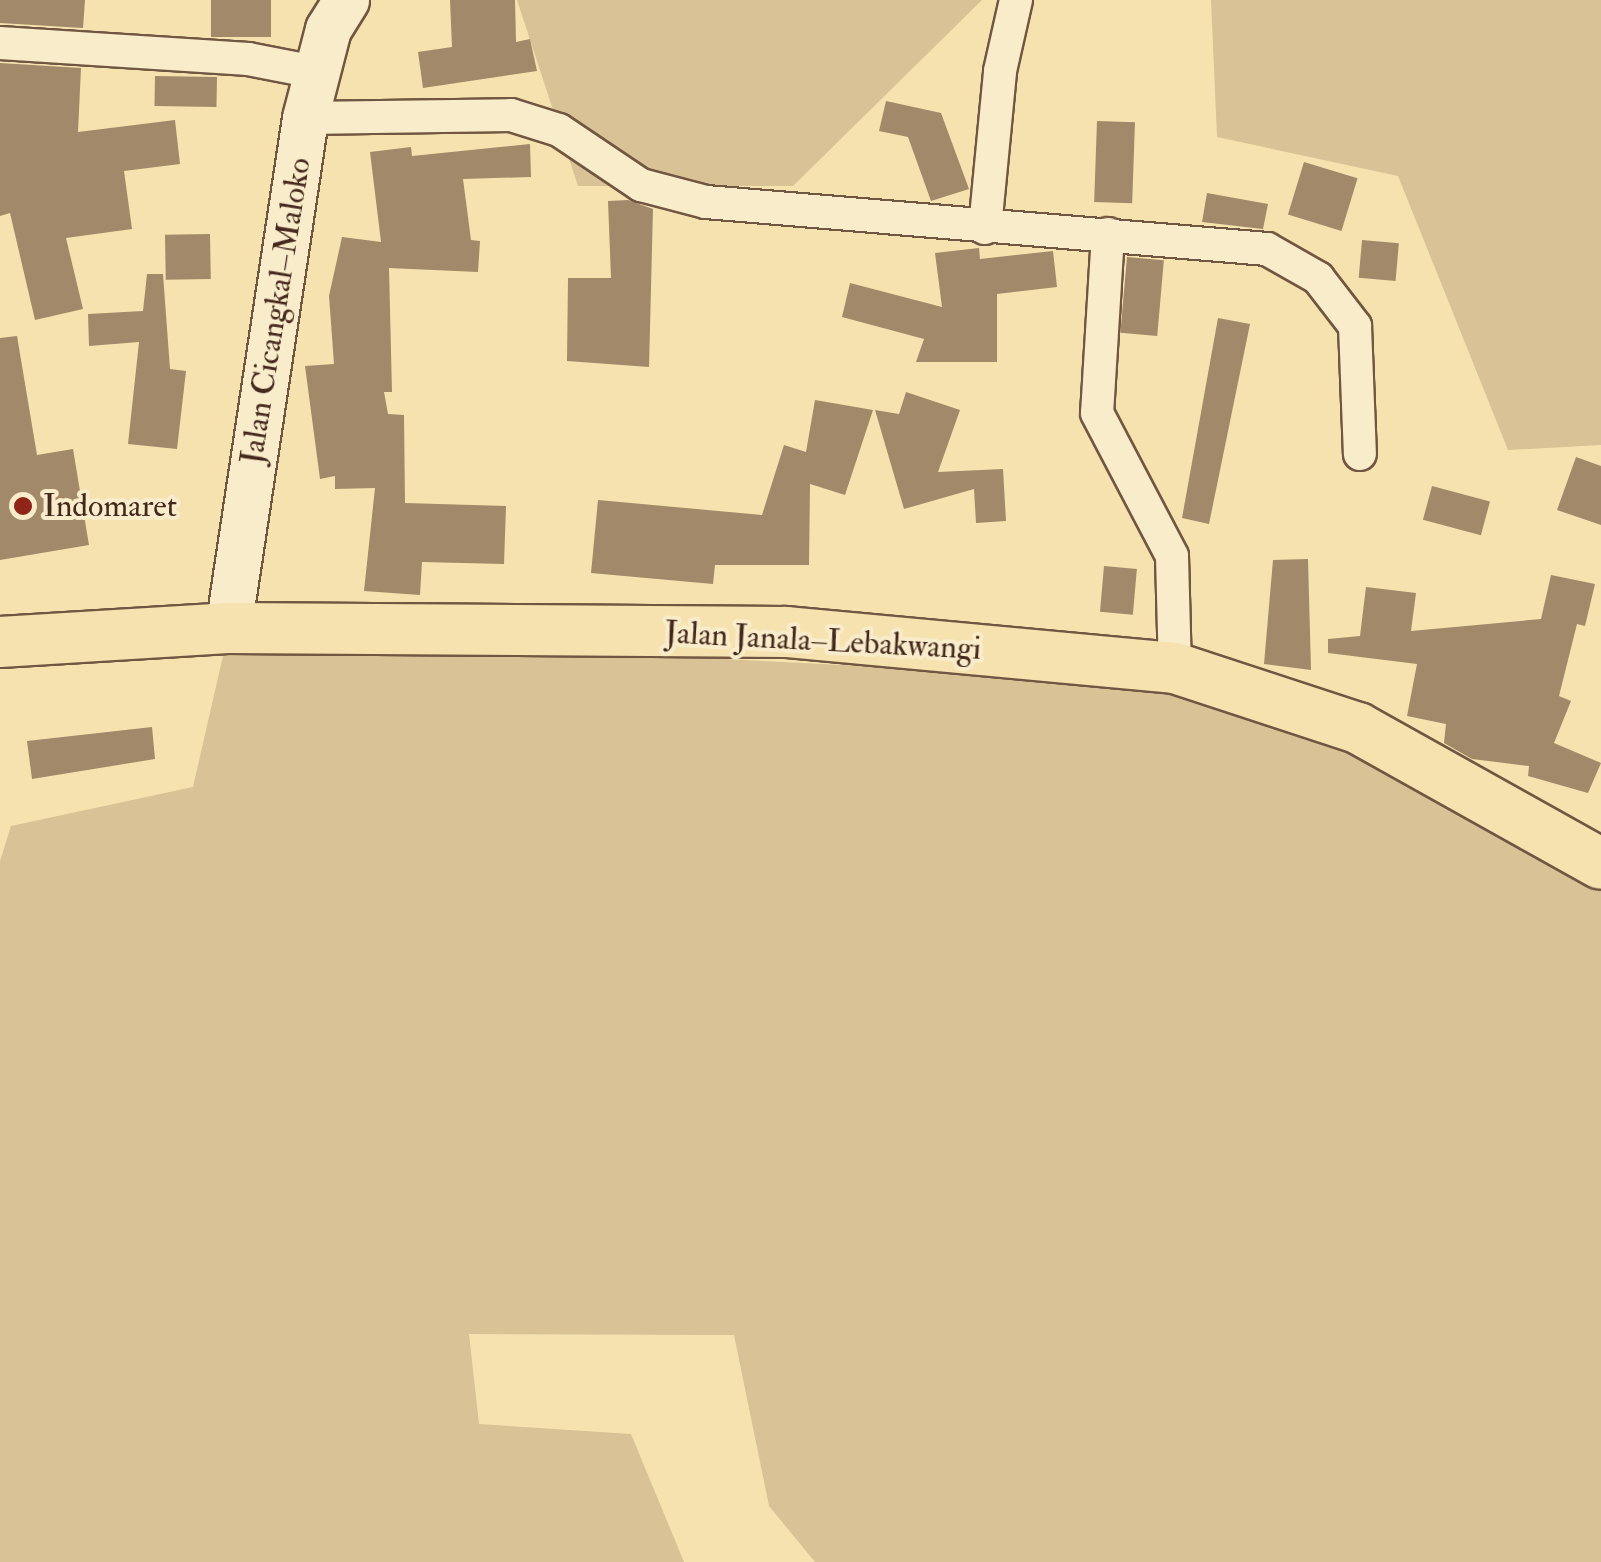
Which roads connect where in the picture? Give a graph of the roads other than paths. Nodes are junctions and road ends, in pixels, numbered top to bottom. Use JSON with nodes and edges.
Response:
{"nodes":[{"id":1,"x":346,"y":0,"type":"edge"},
{"id":2,"x":1016,"y":0,"type":"edge"},
{"id":3,"x":0,"y":43,"type":"edge"},
{"id":4,"x":315,"y":72,"type":"junction"},
{"id":5,"x":305,"y":118,"type":"junction"},
{"id":6,"x":985,"y":228,"type":"junction"},
{"id":7,"x":1108,"y":234,"type":"junction"},
{"id":8,"x":1360,"y":454,"type":"dead end"},
{"id":9,"x":228,"y":628,"type":"junction"},
{"id":10,"x":0,"y":642,"type":"edge"},
{"id":11,"x":1175,"y":668,"type":"junction"},
{"id":12,"x":1601,"y":864,"type":"edge"}],
"edges":[{"from":1,"to":4,"type":"street","name":"Jalan Cicangkal–Maloko"},
{"from":2,"to":6,"type":"street"},
{"from":3,"to":4,"type":"street"},
{"from":4,"to":5,"type":"street","name":"Jalan Cicangkal–Maloko"},
{"from":5,"to":6,"type":"street"},
{"from":5,"to":9,"type":"street","name":"Jalan Cicangkal–Maloko"},
{"from":6,"to":7,"type":"street"},
{"from":7,"to":8,"type":"street"},
{"from":7,"to":11,"type":"street"},
{"from":9,"to":10,"type":"main road","name":"Jalan Janala–Lebakwangi"},
{"from":9,"to":11,"type":"main road","name":"Jalan Janala–Lebakwangi"},
{"from":11,"to":12,"type":"main road","name":"Jalan Janala–Lebakwangi"}]}
